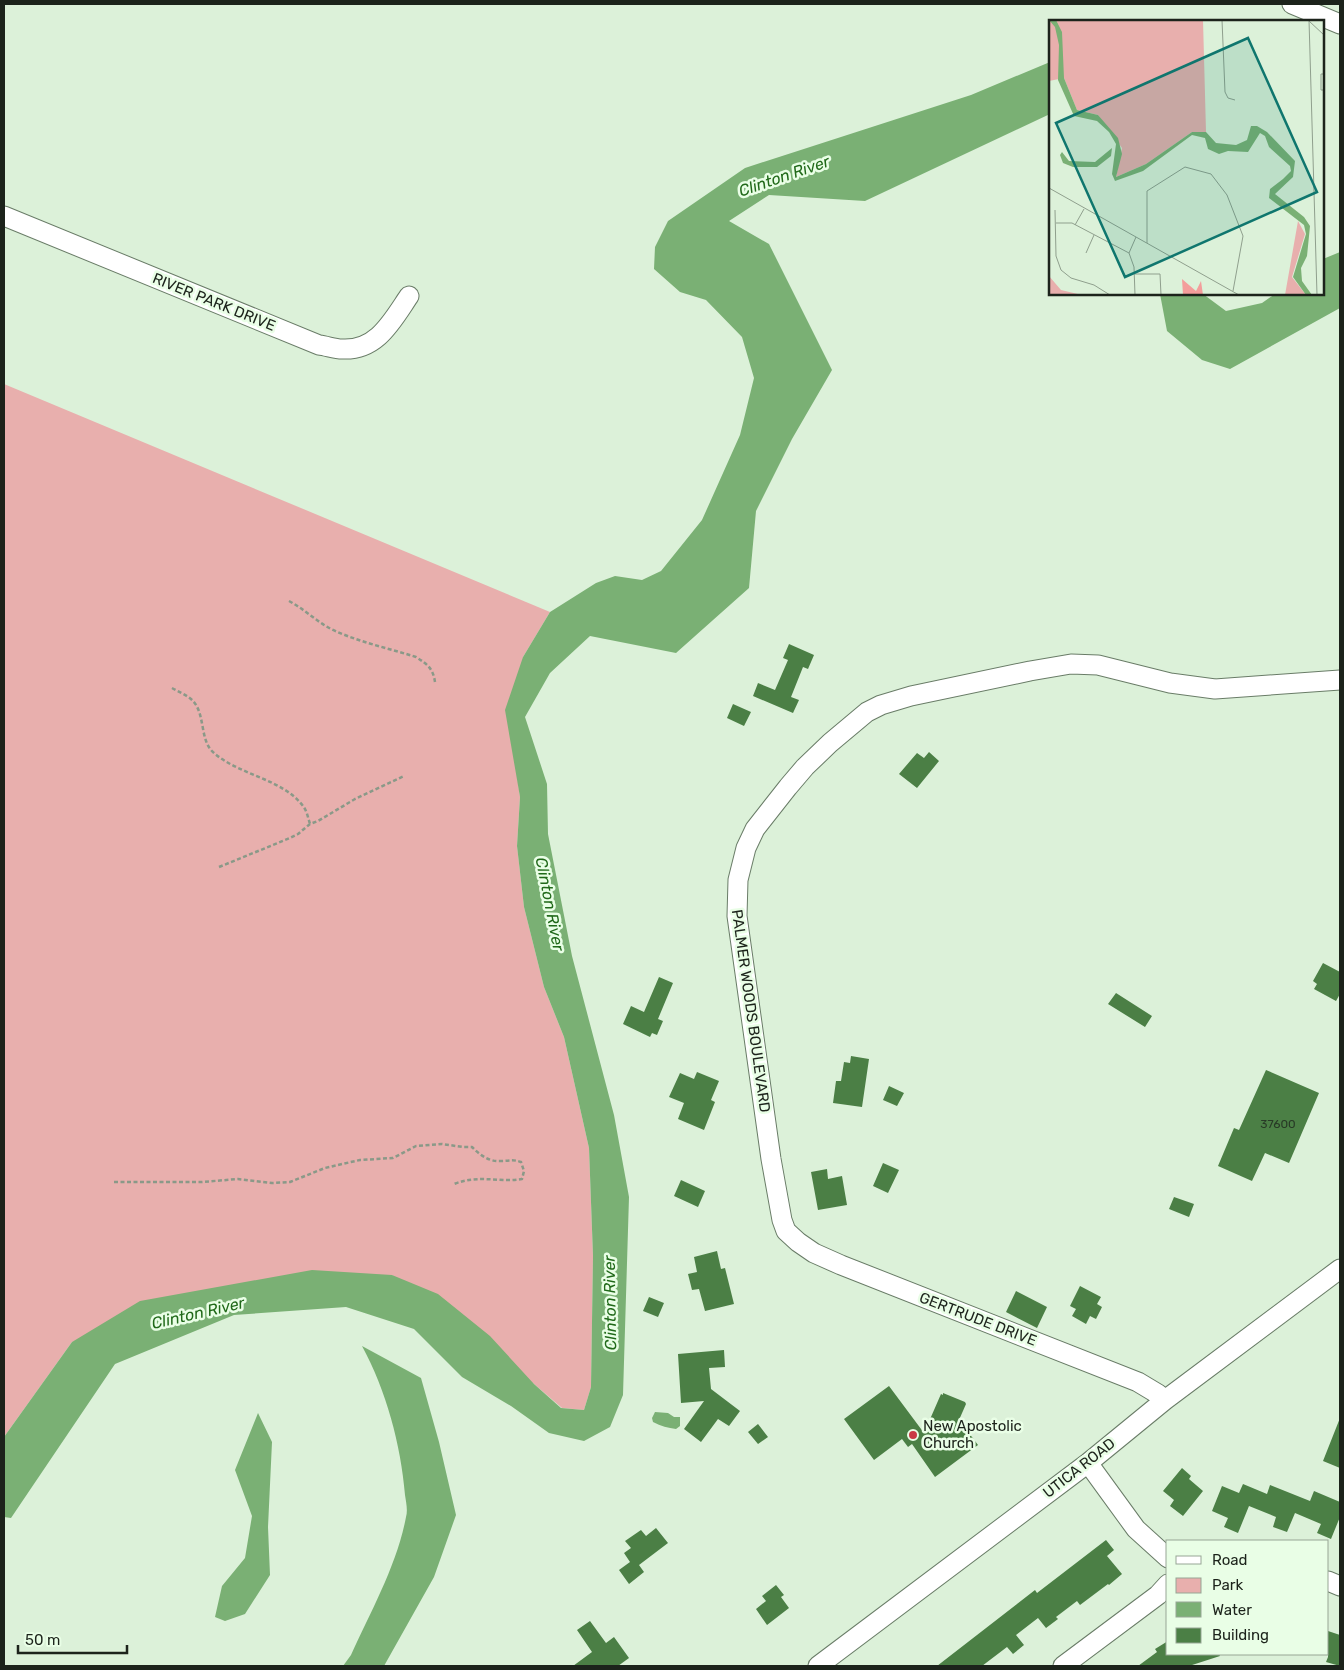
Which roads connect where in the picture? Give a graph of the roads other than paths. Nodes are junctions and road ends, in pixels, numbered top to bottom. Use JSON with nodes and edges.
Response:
{"nodes":[{"id":1,"x":1292,"y":4,"type":"edge"},
{"id":2,"x":1331,"y":15,"type":"edge"},
{"id":3,"x":4,"y":216,"type":"edge"},
{"id":4,"x":410,"y":296,"type":"dead end"},
{"id":5,"x":1340,"y":680,"type":"edge"},
{"id":6,"x":791,"y":1236,"type":"joint"},
{"id":7,"x":1340,"y":1270,"type":"edge"},
{"id":8,"x":1165,"y":1400,"type":"junction"},
{"id":9,"x":1088,"y":1463,"type":"junction"},
{"id":10,"x":1166,"y":1556,"type":"edge"},
{"id":11,"x":1166,"y":1586,"type":"edge"},
{"id":12,"x":818,"y":1666,"type":"edge"},
{"id":13,"x":1063,"y":1666,"type":"edge"}],
"edges":[{"from":1,"to":2,"type":"street"},
{"from":3,"to":4,"type":"street","name":"RIVER PARK DRIVE"},
{"from":5,"to":6,"type":"street","name":"PALMER WOODS BOULEVARD"},
{"from":6,"to":8,"type":"street","name":"GERTRUDE DRIVE"},
{"from":7,"to":8,"type":"street","name":"UTICA ROAD"},
{"from":8,"to":9,"type":"street","name":"UTICA ROAD"},
{"from":9,"to":10,"type":"street"},
{"from":9,"to":12,"type":"street","name":"UTICA ROAD"},
{"from":11,"to":13,"type":"street"}]}
